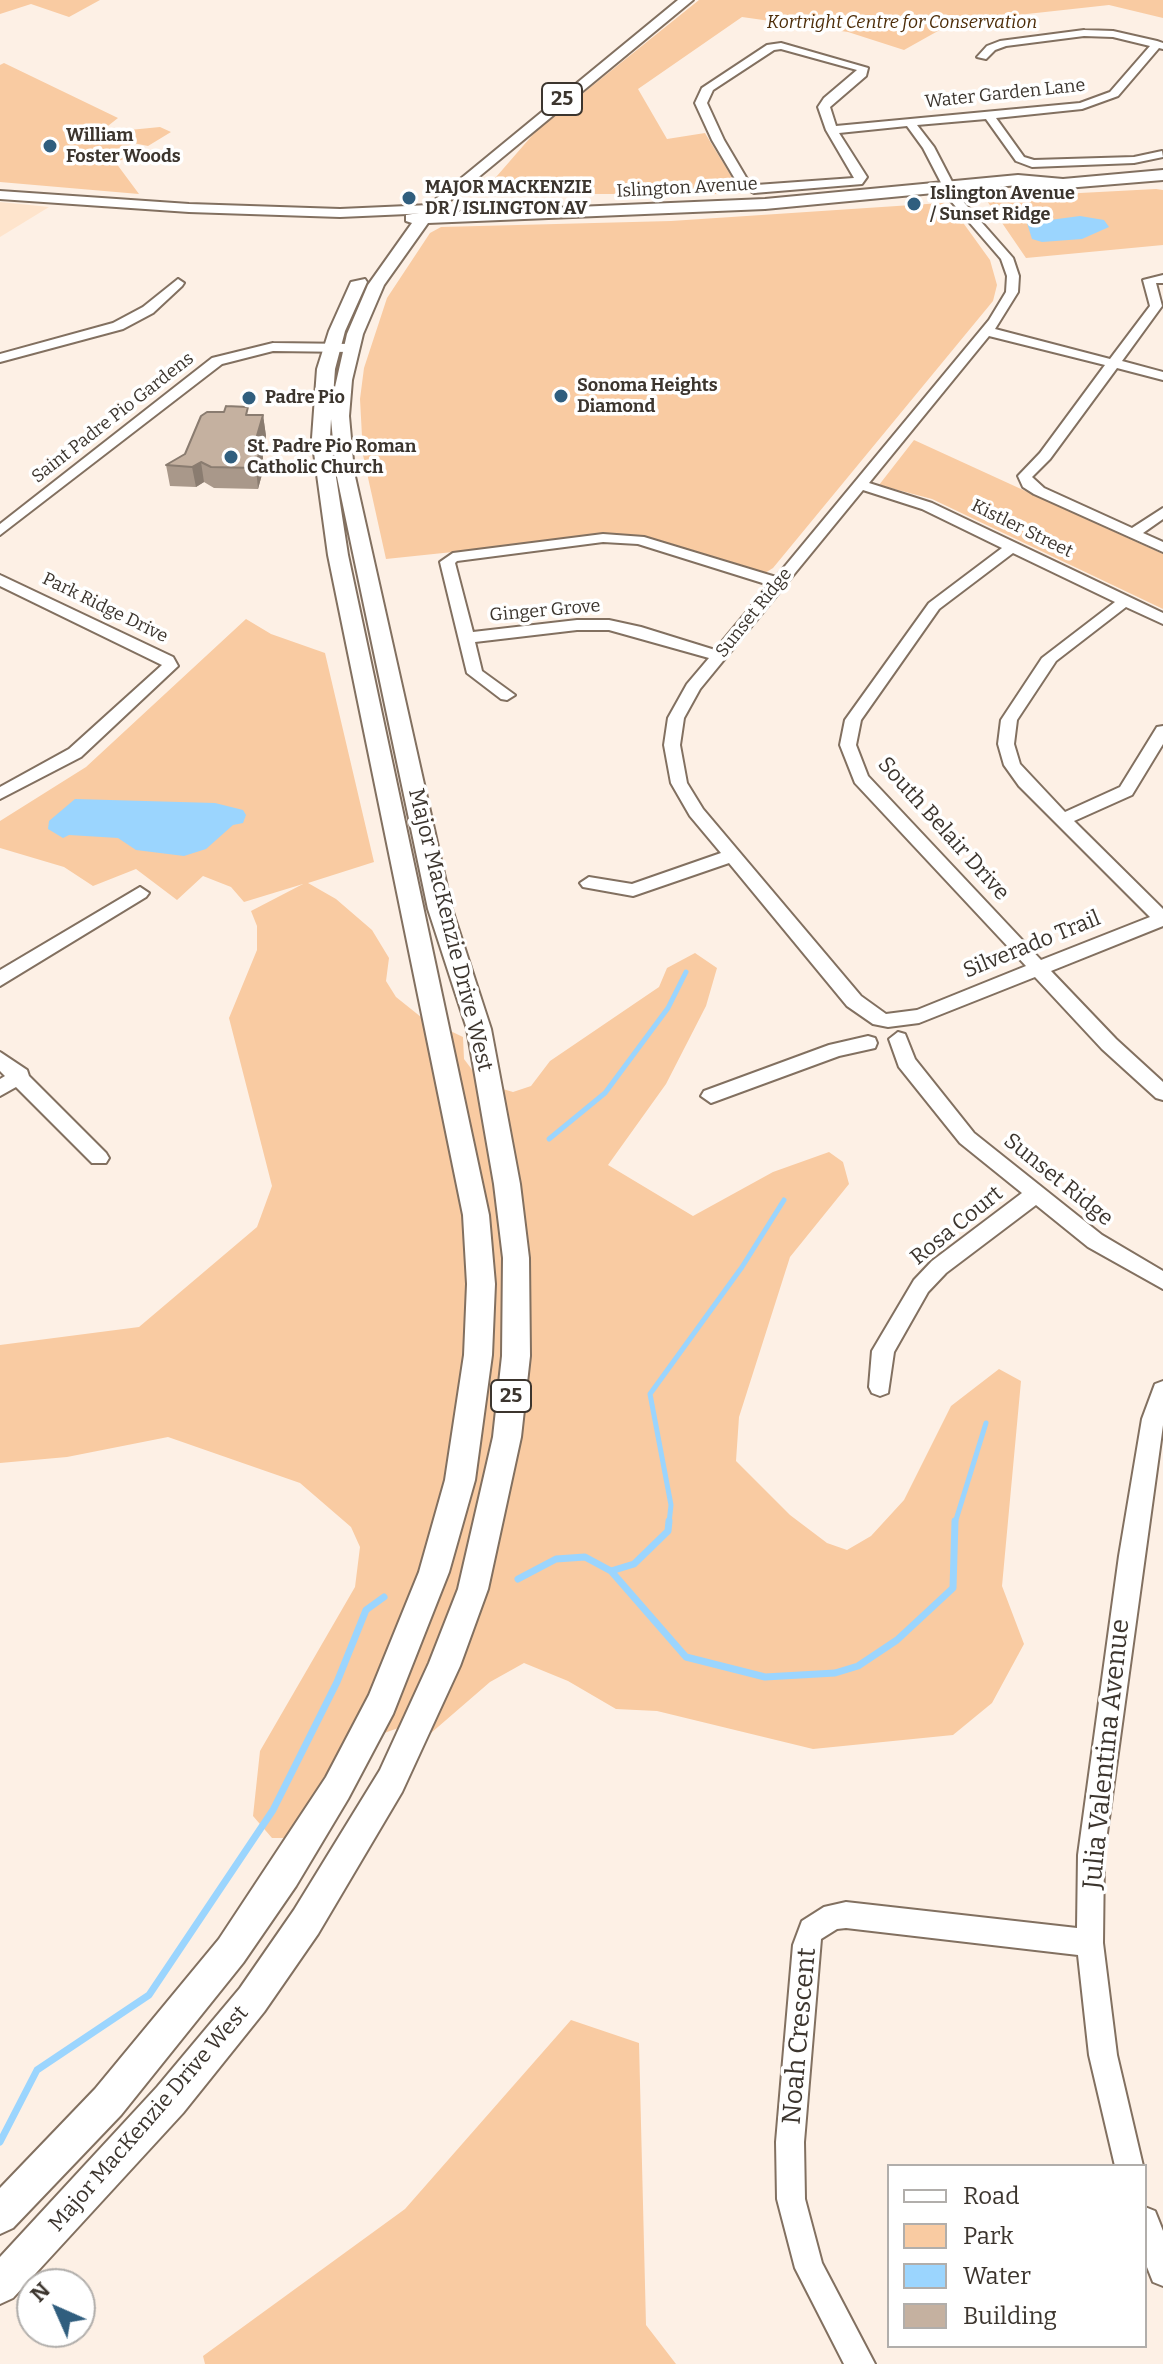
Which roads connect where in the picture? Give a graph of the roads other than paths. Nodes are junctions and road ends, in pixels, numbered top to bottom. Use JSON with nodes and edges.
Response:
{"nodes":[{"id":1,"x":670,"y":0,"type":"edge"},
{"id":2,"x":686,"y":0,"type":"edge"},
{"id":3,"x":1160,"y":45,"type":"edge"},
{"id":4,"x":982,"y":57,"type":"dead end"},
{"id":5,"x":989,"y":115,"type":"junction"},
{"id":6,"x":910,"y":123,"type":"junction"},
{"id":7,"x":832,"y":130,"type":"junction"},
{"id":8,"x":1162,"y":154,"type":"edge"},
{"id":9,"x":1163,"y":175,"type":"edge"},
{"id":10,"x":958,"y":189,"type":"junction"},
{"id":11,"x":0,"y":195,"type":"edge"},
{"id":12,"x":412,"y":217,"type":"junction"},
{"id":13,"x":367,"y":265,"type":"dead end"},
{"id":14,"x":1163,"y":279,"type":"edge"},
{"id":15,"x":178,"y":283,"type":"dead end"},
{"id":16,"x":986,"y":331,"type":"junction"},
{"id":17,"x":342,"y":348,"type":"junction"},
{"id":18,"x":0,"y":358,"type":"edge"},
{"id":19,"x":1112,"y":363,"type":"junction"},
{"id":20,"x":1163,"y":376,"type":"edge"},
{"id":21,"x":860,"y":485,"type":"junction"},
{"id":22,"x":1163,"y":512,"type":"edge"},
{"id":23,"x":0,"y":531,"type":"edge"},
{"id":24,"x":1133,"y":534,"type":"junction"},
{"id":25,"x":1012,"y":547,"type":"junction"},
{"id":26,"x":1163,"y":548,"type":"edge"},
{"id":27,"x":0,"y":580,"type":"edge"},
{"id":28,"x":779,"y":583,"type":"junction"},
{"id":29,"x":1125,"y":601,"type":"junction"},
{"id":30,"x":1163,"y":619,"type":"edge"},
{"id":31,"x":465,"y":638,"type":"junction"},
{"id":32,"x":719,"y":656,"type":"junction"},
{"id":33,"x":507,"y":695,"type":"dead end"},
{"id":34,"x":1163,"y":731,"type":"edge"},
{"id":35,"x":4,"y":786,"type":"edge"},
{"id":36,"x":1063,"y":820,"type":"junction"},
{"id":37,"x":731,"y":856,"type":"junction"},
{"id":38,"x":589,"y":883,"type":"dead end"},
{"id":39,"x":140,"y":893,"type":"dead end"},
{"id":40,"x":1163,"y":919,"type":"edge"},
{"id":41,"x":1038,"y":969,"type":"junction"},
{"id":42,"x":0,"y":979,"type":"edge"},
{"id":43,"x":879,"y":1033,"type":"junction"},
{"id":44,"x":0,"y":1059,"type":"edge"},
{"id":45,"x":20,"y":1075,"type":"junction"},
{"id":46,"x":0,"y":1089,"type":"edge"},
{"id":47,"x":1163,"y":1093,"type":"edge"},
{"id":48,"x":711,"y":1096,"type":"dead end"},
{"id":49,"x":99,"y":1158,"type":"dead end"},
{"id":50,"x":1035,"y":1194,"type":"junction"},
{"id":51,"x":1163,"y":1281,"type":"edge"},
{"id":52,"x":880,"y":1387,"type":"dead end"},
{"id":53,"x":1163,"y":1390,"type":"edge"},
{"id":54,"x":1090,"y":1943,"type":"junction"},
{"id":55,"x":1129,"y":2164,"type":"edge"},
{"id":56,"x":0,"y":2215,"type":"edge"},
{"id":57,"x":1147,"y":2227,"type":"edge"},
{"id":58,"x":1163,"y":2272,"type":"edge"},
{"id":59,"x":0,"y":2285,"type":"edge"},
{"id":60,"x":860,"y":2364,"type":"edge"}],
"edges":[{"from":1,"to":12,"type":"main road","name":"Major MacKenzie Drive West","number":"25"},
{"from":2,"to":12,"type":"main road","name":"Major MacKenzie Drive West","number":"25"},
{"from":3,"to":4,"type":"street"},
{"from":3,"to":5,"type":"street","name":"Water Garden Lane"},
{"from":5,"to":6,"type":"street","name":"Water Garden Lane"},
{"from":5,"to":8,"type":"street"},
{"from":6,"to":7,"type":"street","name":"Water Garden Lane"},
{"from":6,"to":10,"type":"street","name":"Sunset Ridge"},
{"from":7,"to":7,"type":"street"},
{"from":9,"to":10,"type":"main road","name":"Islington Avenue"},
{"from":10,"to":12,"type":"main road","name":"Islington Avenue"},
{"from":10,"to":16,"type":"street","name":"Sunset Ridge"},
{"from":11,"to":12,"type":"street","name":"Islington Avenue"},
{"from":12,"to":17,"type":"main road","name":"Major MacKenzie Drive West","number":"25"},
{"from":13,"to":17,"type":"main road","name":"Major MacKenzie Drive West","number":"25"},
{"from":14,"to":19,"type":"street"},
{"from":15,"to":18,"type":"street"},
{"from":16,"to":19,"type":"street"},
{"from":16,"to":21,"type":"street","name":"Sunset Ridge"},
{"from":17,"to":23,"type":"street","name":"Saint Padre Pio Gardens"},
{"from":17,"to":56,"type":"main road","name":"Major MacKenzie Drive West","number":"25"},
{"from":17,"to":59,"type":"main road","name":"Major MacKenzie Drive West","number":"25"},
{"from":19,"to":20,"type":"street"},
{"from":19,"to":24,"type":"street"},
{"from":21,"to":25,"type":"street","name":"Kistler Street"},
{"from":21,"to":28,"type":"street","name":"Sunset Ridge"},
{"from":22,"to":24,"type":"street"},
{"from":24,"to":26,"type":"street"},
{"from":25,"to":29,"type":"street","name":"Kistler Street"},
{"from":25,"to":41,"type":"street","name":"South Belair Drive"},
{"from":27,"to":35,"type":"street","name":"Park Ridge Drive"},
{"from":28,"to":31,"type":"street"},
{"from":28,"to":32,"type":"street","name":"Sunset Ridge"},
{"from":29,"to":30,"type":"street","name":"Kistler Street"},
{"from":29,"to":36,"type":"street"},
{"from":31,"to":32,"type":"street","name":"Ginger Grove"},
{"from":31,"to":33,"type":"street"},
{"from":32,"to":37,"type":"street","name":"Sunset Ridge"},
{"from":34,"to":36,"type":"street"},
{"from":36,"to":40,"type":"street"},
{"from":37,"to":38,"type":"street"},
{"from":37,"to":43,"type":"street","name":"Sunset Ridge"},
{"from":39,"to":42,"type":"street"},
{"from":40,"to":41,"type":"street","name":"Silverado Trail"},
{"from":41,"to":43,"type":"street","name":"Silverado Trail"},
{"from":41,"to":47,"type":"street","name":"South Belair Drive"},
{"from":43,"to":48,"type":"street"},
{"from":43,"to":50,"type":"street","name":"Sunset Ridge"},
{"from":44,"to":45,"type":"street"},
{"from":45,"to":46,"type":"street"},
{"from":45,"to":49,"type":"street"},
{"from":50,"to":51,"type":"street","name":"Sunset Ridge"},
{"from":50,"to":52,"type":"street","name":"Rosa Court"},
{"from":53,"to":54,"type":"street","name":"Julia Valentina Avenue"},
{"from":54,"to":55,"type":"street","name":"Julia Valentina Avenue"},
{"from":54,"to":60,"type":"street","name":"Noah Crescent"},
{"from":57,"to":58,"type":"street"}]}
